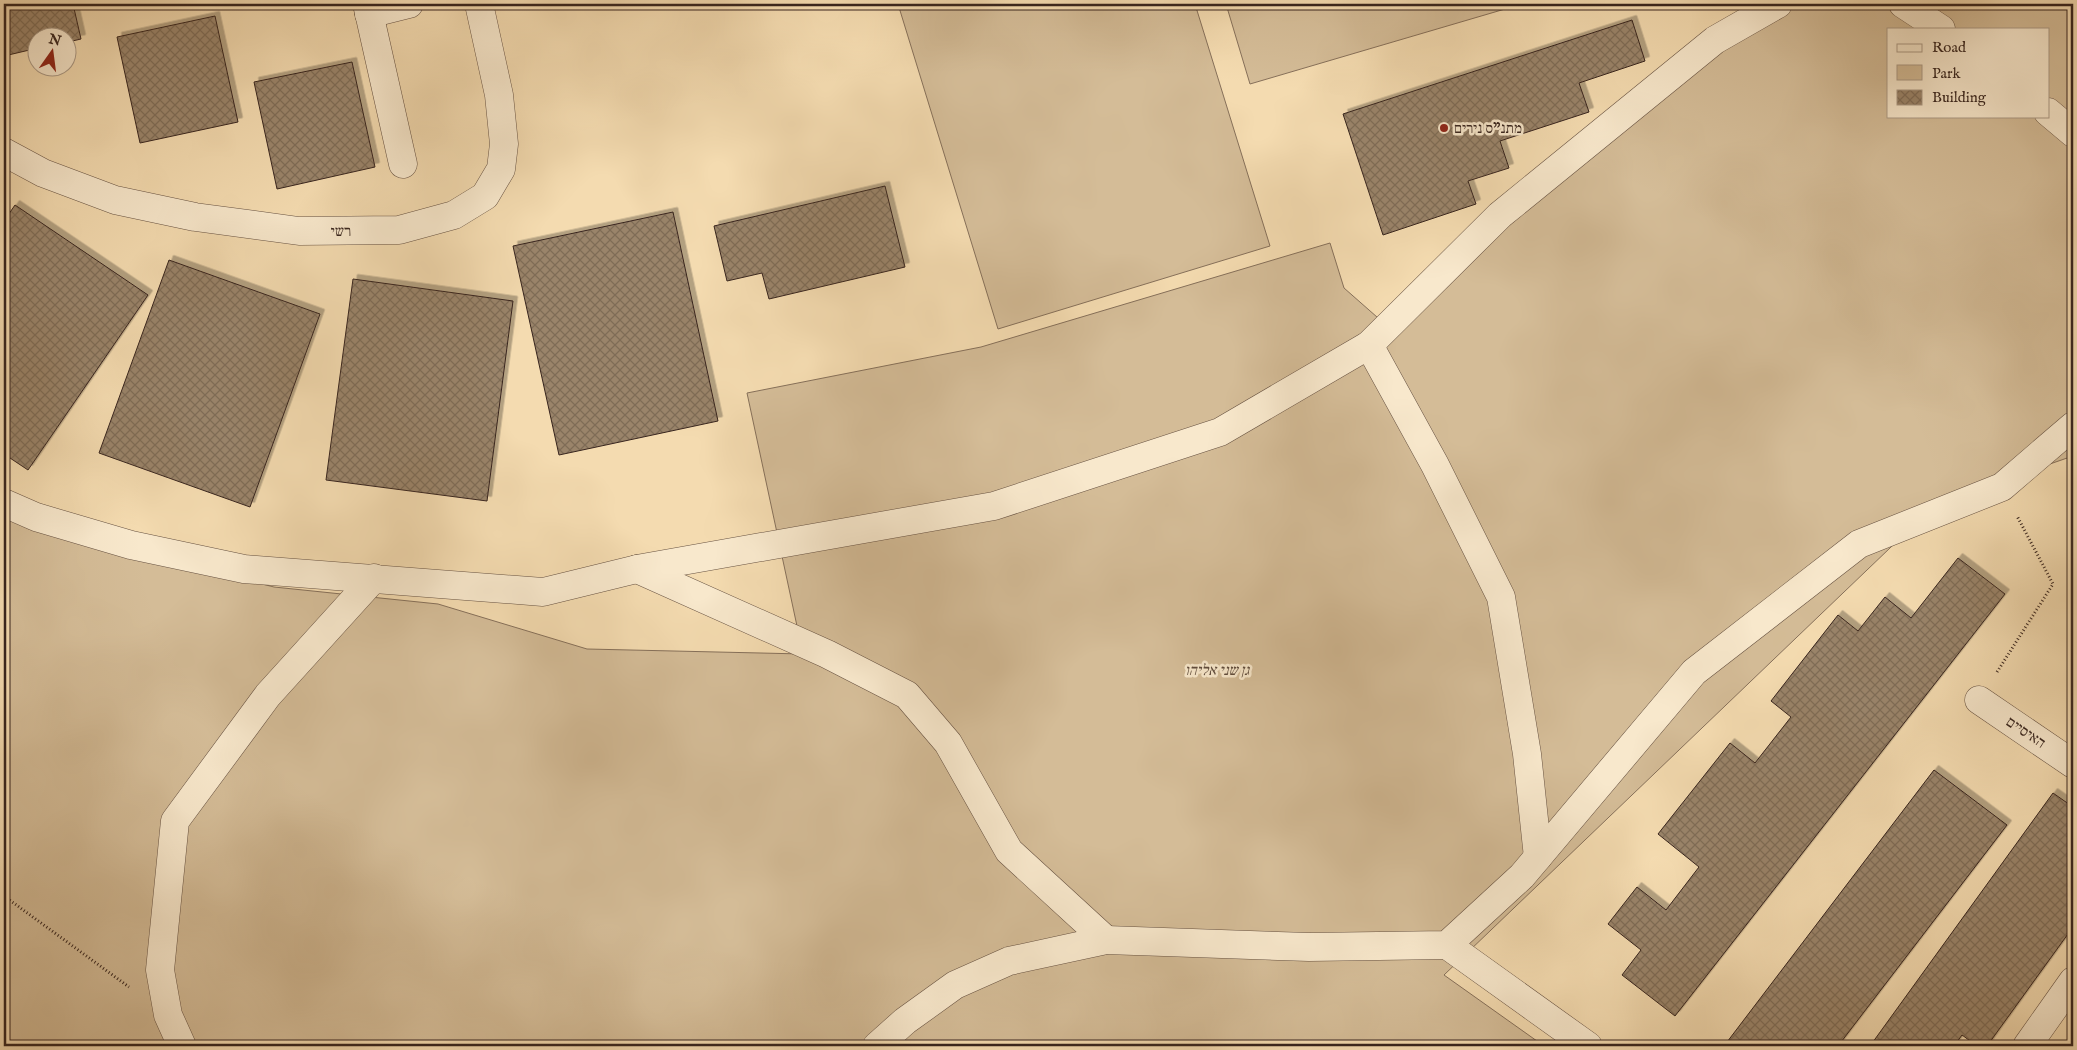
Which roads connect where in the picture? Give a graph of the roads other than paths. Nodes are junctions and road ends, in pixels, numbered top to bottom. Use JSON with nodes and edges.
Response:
{"nodes":[{"id":1,"x":409,"y":4,"type":"edge"},
{"id":2,"x":478,"y":4,"type":"edge"},
{"id":3,"x":1778,"y":4,"type":"edge"},
{"id":4,"x":1903,"y":4,"type":"edge"},
{"id":5,"x":368,"y":9,"type":"edge"},
{"id":6,"x":1939,"y":28,"type":"edge"},
{"id":7,"x":2050,"y":114,"type":"edge"},
{"id":8,"x":2073,"y":133,"type":"edge"},
{"id":9,"x":4,"y":152,"type":"edge"},
{"id":10,"x":403,"y":164,"type":"dead end"},
{"id":11,"x":1369,"y":345,"type":"junction"},
{"id":12,"x":2073,"y":426,"type":"edge"},
{"id":13,"x":4,"y":503,"type":"edge"},
{"id":14,"x":637,"y":569,"type":"junction"},
{"id":15,"x":374,"y":578,"type":"junction"},
{"id":16,"x":1979,"y":700,"type":"road end"},
{"id":17,"x":2073,"y":764,"type":"edge"},
{"id":18,"x":1538,"y":857,"type":"junction"},
{"id":19,"x":1106,"y":940,"type":"junction"},
{"id":20,"x":1447,"y":945,"type":"junction"},
{"id":21,"x":2073,"y":981,"type":"edge"},
{"id":22,"x":182,"y":1046,"type":"edge"},
{"id":23,"x":877,"y":1046,"type":"edge"},
{"id":24,"x":1588,"y":1046,"type":"edge"},
{"id":25,"x":2027,"y":1046,"type":"edge"}],
"edges":[{"from":1,"to":5,"type":"street"},
{"from":2,"to":9,"type":"street","name":"רשי"},
{"from":3,"to":11,"type":"street"},
{"from":4,"to":6,"type":"street"},
{"from":5,"to":10,"type":"street"},
{"from":7,"to":8,"type":"street"},
{"from":11,"to":14,"type":"street"},
{"from":11,"to":18,"type":"street"},
{"from":12,"to":18,"type":"street"},
{"from":13,"to":15,"type":"street"},
{"from":14,"to":15,"type":"street"},
{"from":14,"to":19,"type":"street"},
{"from":15,"to":22,"type":"street"},
{"from":16,"to":17,"type":"street","name":"האיסיים"},
{"from":18,"to":20,"type":"street"},
{"from":19,"to":20,"type":"street"},
{"from":19,"to":23,"type":"street"},
{"from":20,"to":24,"type":"street"},
{"from":21,"to":25,"type":"street"}]}
